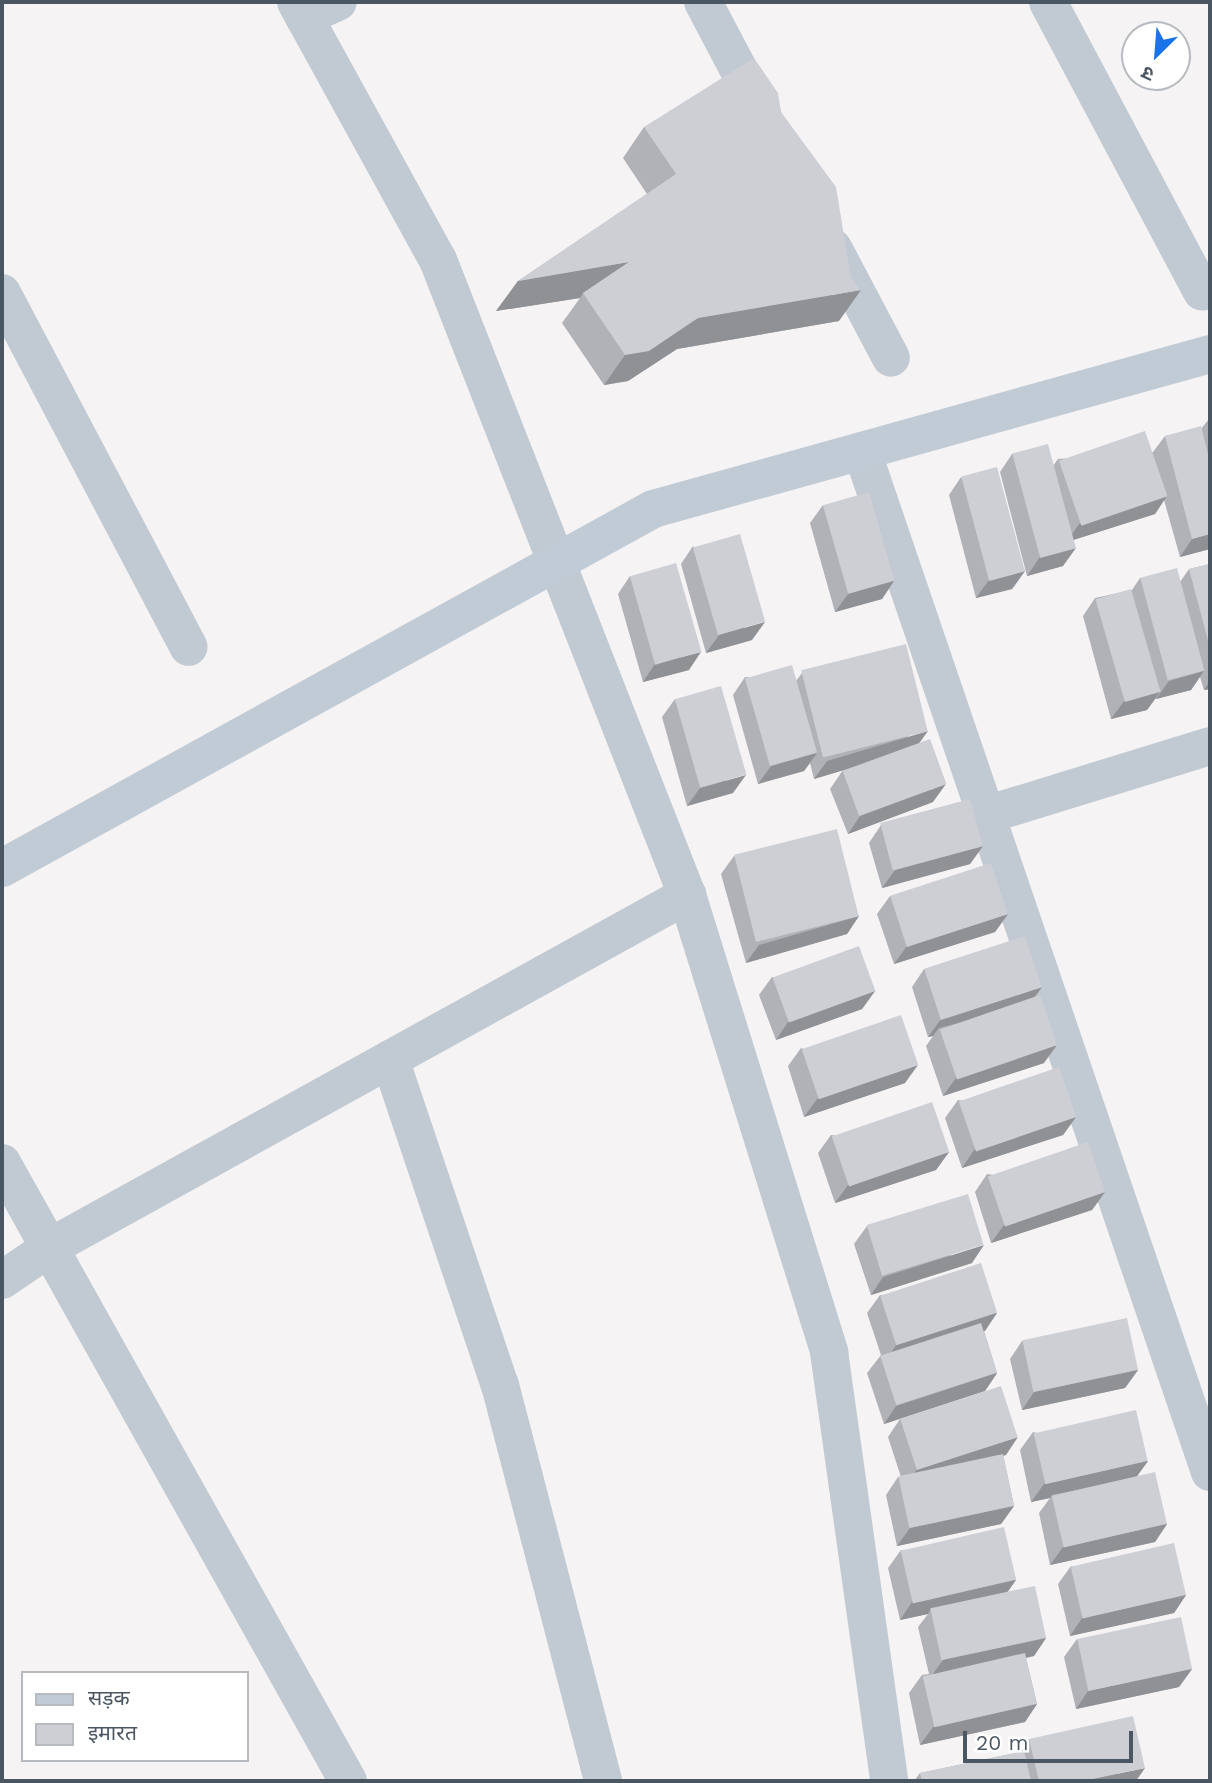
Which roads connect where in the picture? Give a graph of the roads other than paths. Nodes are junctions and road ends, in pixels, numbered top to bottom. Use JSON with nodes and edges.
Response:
{"nodes":[{"id":1,"x":702,"y":2,"type":"edge"},
{"id":2,"x":1048,"y":2,"type":"edge"},
{"id":3,"x":313,"y":7,"type":"edge"},
{"id":4,"x":780,"y":149,"type":"edge"},
{"id":5,"x":813,"y":211,"type":"edge"},
{"id":6,"x":1202,"y":292,"type":"dead end"},
{"id":7,"x":2,"y":293,"type":"edge"},
{"id":8,"x":1210,"y":354,"type":"edge"},
{"id":9,"x":891,"y":358,"type":"dead end"},
{"id":10,"x":862,"y":451,"type":"junction"},
{"id":11,"x":552,"y":546,"type":"junction"},
{"id":12,"x":189,"y":647,"type":"dead end"},
{"id":13,"x":1210,"y":746,"type":"edge"},
{"id":14,"x":986,"y":815,"type":"junction"},
{"id":15,"x":2,"y":868,"type":"edge"},
{"id":16,"x":687,"y":895,"type":"junction"},
{"id":17,"x":390,"y":1059,"type":"junction"},
{"id":18,"x":2,"y":1163,"type":"edge"},
{"id":19,"x":52,"y":1246,"type":"junction"},
{"id":20,"x":2,"y":1280,"type":"edge"},
{"id":21,"x":1210,"y":1472,"type":"edge"},
{"id":22,"x":348,"y":1781,"type":"edge"},
{"id":23,"x":603,"y":1781,"type":"edge"},
{"id":24,"x":889,"y":1781,"type":"edge"}],
"edges":[{"from":1,"to":4,"type":"street"},
{"from":2,"to":6,"type":"street"},
{"from":3,"to":11,"type":"street"},
{"from":5,"to":9,"type":"street"},
{"from":7,"to":12,"type":"street"},
{"from":8,"to":10,"type":"street"},
{"from":10,"to":11,"type":"street"},
{"from":10,"to":14,"type":"street"},
{"from":11,"to":15,"type":"street"},
{"from":11,"to":16,"type":"street"},
{"from":13,"to":14,"type":"street"},
{"from":14,"to":21,"type":"street"},
{"from":16,"to":17,"type":"street"},
{"from":16,"to":24,"type":"street"},
{"from":17,"to":19,"type":"street"},
{"from":17,"to":23,"type":"street"},
{"from":18,"to":19,"type":"street"},
{"from":19,"to":20,"type":"street"},
{"from":19,"to":22,"type":"street"}]}
